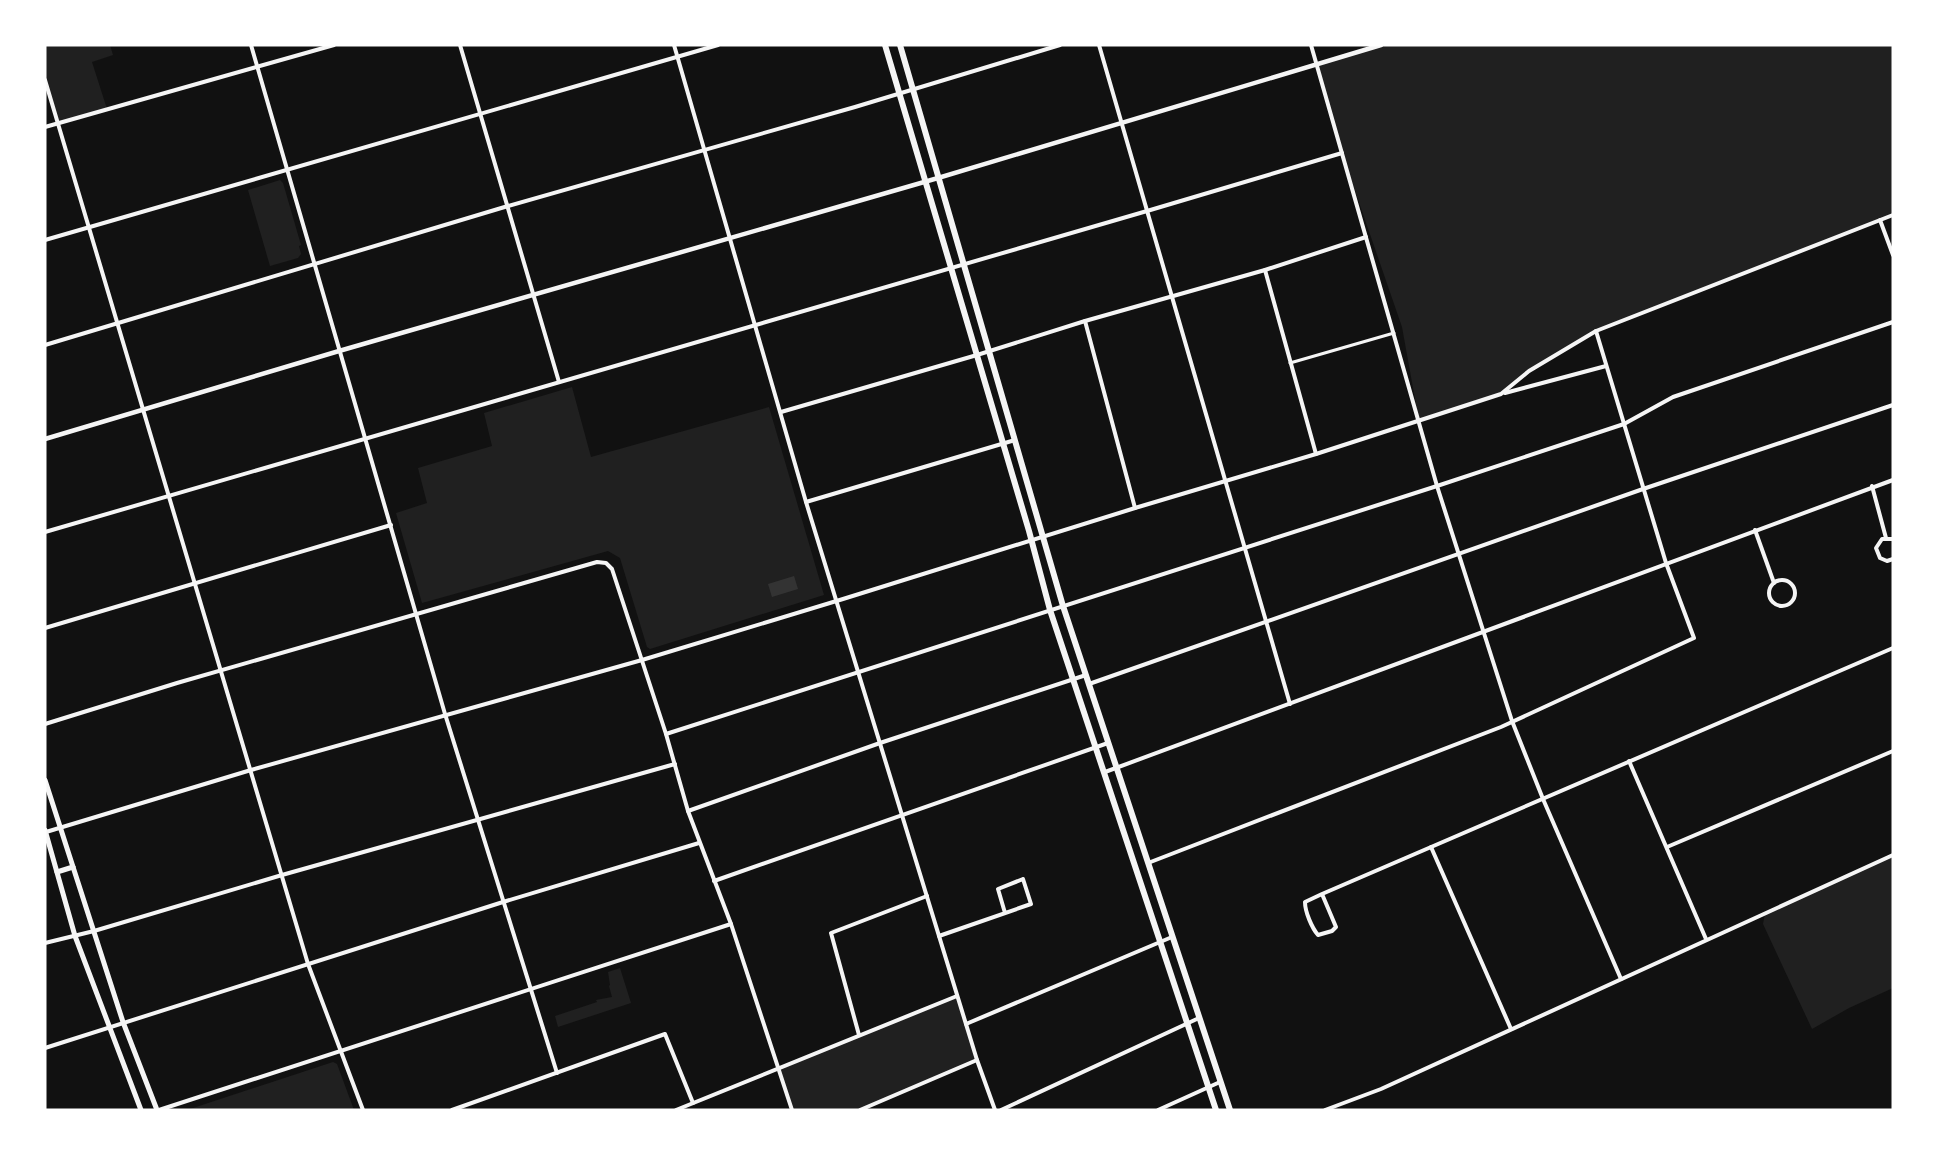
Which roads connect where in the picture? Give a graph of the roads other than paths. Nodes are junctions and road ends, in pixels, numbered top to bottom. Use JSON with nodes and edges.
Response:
{"nodes":[{"id":1,"x":251,"y":45,"type":"edge"},
{"id":2,"x":334,"y":45,"type":"edge"},
{"id":3,"x":460,"y":45,"type":"edge"},
{"id":4,"x":674,"y":45,"type":"edge"},
{"id":5,"x":718,"y":45,"type":"edge"},
{"id":6,"x":885,"y":45,"type":"edge"},
{"id":7,"x":900,"y":45,"type":"edge"},
{"id":8,"x":1059,"y":45,"type":"edge"},
{"id":9,"x":1099,"y":45,"type":"edge"},
{"id":10,"x":1311,"y":45,"type":"edge"},
{"id":11,"x":1381,"y":45,"type":"edge"},
{"id":12,"x":678,"y":57,"type":"junction"},
{"id":13,"x":1316,"y":64,"type":"junction"},
{"id":14,"x":257,"y":67,"type":"junction"},
{"id":15,"x":45,"y":80,"type":"edge"},
{"id":16,"x":912,"y":88,"type":"junction"},
{"id":17,"x":898,"y":93,"type":"junction"},
{"id":18,"x":481,"y":115,"type":"junction"},
{"id":19,"x":1121,"y":122,"type":"junction"},
{"id":20,"x":58,"y":123,"type":"junction"},
{"id":21,"x":45,"y":127,"type":"edge"},
{"id":22,"x":705,"y":150,"type":"junction"},
{"id":23,"x":1342,"y":153,"type":"junction"},
{"id":24,"x":287,"y":171,"type":"junction"},
{"id":25,"x":938,"y":178,"type":"junction"},
{"id":26,"x":924,"y":181,"type":"junction"},
{"id":27,"x":508,"y":206,"type":"junction"},
{"id":28,"x":1147,"y":211,"type":"junction"},
{"id":29,"x":1893,"y":215,"type":"edge"},
{"id":30,"x":1880,"y":220,"type":"junction"},
{"id":31,"x":89,"y":228,"type":"junction"},
{"id":32,"x":730,"y":237,"type":"junction"},
{"id":33,"x":1366,"y":237,"type":"junction"},
{"id":34,"x":45,"y":240,"type":"edge"},
{"id":35,"x":1893,"y":255,"type":"edge"},
{"id":36,"x":963,"y":264,"type":"junction"},
{"id":37,"x":315,"y":265,"type":"junction"},
{"id":38,"x":951,"y":268,"type":"junction"},
{"id":39,"x":1265,"y":270,"type":"junction"},
{"id":40,"x":534,"y":295,"type":"junction"},
{"id":41,"x":1172,"y":297,"type":"junction"},
{"id":42,"x":1085,"y":321,"type":"junction"},
{"id":43,"x":1893,"y":322,"type":"edge"},
{"id":44,"x":117,"y":323,"type":"junction"},
{"id":45,"x":755,"y":325,"type":"junction"},
{"id":46,"x":1596,"y":331,"type":"junction"},
{"id":47,"x":1394,"y":333,"type":"junction"},
{"id":48,"x":45,"y":345,"type":"edge"},
{"id":49,"x":339,"y":351,"type":"junction"},
{"id":50,"x":989,"y":351,"type":"junction"},
{"id":51,"x":977,"y":355,"type":"junction"},
{"id":52,"x":1290,"y":363,"type":"junction"},
{"id":53,"x":1606,"y":366,"type":"junction"},
{"id":54,"x":559,"y":382,"type":"junction"},
{"id":55,"x":1501,"y":394,"type":"junction"},
{"id":56,"x":1893,"y":405,"type":"edge"},
{"id":57,"x":144,"y":408,"type":"junction"},
{"id":58,"x":781,"y":412,"type":"junction"},
{"id":59,"x":1419,"y":422,"type":"junction"},
{"id":60,"x":1624,"y":424,"type":"junction"},
{"id":61,"x":365,"y":438,"type":"junction"},
{"id":62,"x":45,"y":439,"type":"edge"},
{"id":63,"x":1015,"y":440,"type":"junction"},
{"id":64,"x":1003,"y":443,"type":"junction"},
{"id":65,"x":1316,"y":454,"type":"junction"},
{"id":66,"x":1225,"y":480,"type":"junction"},
{"id":67,"x":1893,"y":480,"type":"edge"},
{"id":68,"x":1437,"y":486,"type":"junction"},
{"id":69,"x":1872,"y":486,"type":"junction"},
{"id":70,"x":1643,"y":489,"type":"junction"},
{"id":71,"x":169,"y":495,"type":"junction"},
{"id":72,"x":806,"y":502,"type":"junction"},
{"id":73,"x":1135,"y":508,"type":"junction"},
{"id":74,"x":390,"y":525,"type":"junction"},
{"id":75,"x":1755,"y":530,"type":"junction"},
{"id":76,"x":45,"y":532,"type":"edge"},
{"id":77,"x":1043,"y":536,"type":"junction"},
{"id":78,"x":1886,"y":538,"type":"junction"},
{"id":79,"x":1893,"y":539,"type":"edge"},
{"id":80,"x":1032,"y":540,"type":"junction"},
{"id":81,"x":1245,"y":548,"type":"junction"},
{"id":82,"x":1459,"y":555,"type":"junction"},
{"id":83,"x":1893,"y":559,"type":"edge"},
{"id":84,"x":1666,"y":563,"type":"junction"},
{"id":85,"x":195,"y":582,"type":"junction"},
{"id":86,"x":1774,"y":583,"type":"junction"},
{"id":87,"x":837,"y":601,"type":"junction"},
{"id":88,"x":1063,"y":606,"type":"junction"},
{"id":89,"x":1050,"y":610,"type":"junction"},
{"id":90,"x":417,"y":615,"type":"junction"},
{"id":91,"x":1266,"y":622,"type":"junction"},
{"id":92,"x":45,"y":628,"type":"edge"},
{"id":93,"x":1484,"y":632,"type":"junction"},
{"id":94,"x":1893,"y":648,"type":"edge"},
{"id":95,"x":642,"y":660,"type":"junction"},
{"id":96,"x":221,"y":672,"type":"junction"},
{"id":97,"x":859,"y":673,"type":"junction"},
{"id":98,"x":1086,"y":675,"type":"junction"},
{"id":99,"x":1073,"y":679,"type":"junction"},
{"id":100,"x":1089,"y":684,"type":"junction"},
{"id":101,"x":1290,"y":704,"type":"junction"},
{"id":102,"x":446,"y":714,"type":"junction"},
{"id":103,"x":1512,"y":721,"type":"junction"},
{"id":104,"x":45,"y":724,"type":"edge"},
{"id":105,"x":666,"y":734,"type":"junction"},
{"id":106,"x":880,"y":743,"type":"junction"},
{"id":107,"x":1108,"y":743,"type":"junction"},
{"id":108,"x":1096,"y":747,"type":"junction"},
{"id":109,"x":1893,"y":751,"type":"edge"},
{"id":110,"x":1629,"y":761,"type":"junction"},
{"id":111,"x":675,"y":764,"type":"junction"},
{"id":112,"x":1116,"y":768,"type":"junction"},
{"id":113,"x":251,"y":770,"type":"junction"},
{"id":114,"x":1105,"y":772,"type":"junction"},
{"id":115,"x":45,"y":780,"type":"edge"},
{"id":116,"x":1543,"y":799,"type":"junction"},
{"id":117,"x":688,"y":811,"type":"junction"},
{"id":118,"x":902,"y":816,"type":"junction"},
{"id":119,"x":477,"y":820,"type":"junction"},
{"id":120,"x":61,"y":827,"type":"junction"},
{"id":121,"x":45,"y":832,"type":"edge"},
{"id":122,"x":699,"y":843,"type":"junction"},
{"id":123,"x":1431,"y":847,"type":"junction"},
{"id":124,"x":1667,"y":847,"type":"junction"},
{"id":125,"x":1893,"y":855,"type":"edge"},
{"id":126,"x":1148,"y":863,"type":"junction"},
{"id":127,"x":73,"y":867,"type":"junction"},
{"id":128,"x":57,"y":872,"type":"junction"},
{"id":129,"x":282,"y":875,"type":"junction"},
{"id":130,"x":714,"y":881,"type":"junction"},
{"id":131,"x":1322,"y":894,"type":"junction"},
{"id":132,"x":927,"y":896,"type":"junction"},
{"id":133,"x":503,"y":902,"type":"junction"},
{"id":134,"x":1005,"y":913,"type":"junction"},
{"id":135,"x":731,"y":924,"type":"junction"},
{"id":136,"x":94,"y":932,"type":"junction"},
{"id":137,"x":75,"y":936,"type":"junction"},
{"id":138,"x":939,"y":936,"type":"junction"},
{"id":139,"x":1172,"y":937,"type":"junction"},
{"id":140,"x":1706,"y":939,"type":"junction"},
{"id":141,"x":1159,"y":941,"type":"junction"},
{"id":142,"x":45,"y":943,"type":"edge"},
{"id":143,"x":308,"y":964,"type":"junction"},
{"id":144,"x":1621,"y":979,"type":"junction"},
{"id":145,"x":530,"y":989,"type":"junction"},
{"id":146,"x":957,"y":996,"type":"junction"},
{"id":147,"x":1199,"y":1018,"type":"junction"},
{"id":148,"x":123,"y":1022,"type":"junction"},
{"id":149,"x":1187,"y":1023,"type":"junction"},
{"id":150,"x":966,"y":1024,"type":"junction"},
{"id":151,"x":110,"y":1027,"type":"junction"},
{"id":152,"x":1510,"y":1029,"type":"junction"},
{"id":153,"x":859,"y":1035,"type":"junction"},
{"id":154,"x":45,"y":1048,"type":"edge"},
{"id":155,"x":340,"y":1050,"type":"junction"},
{"id":156,"x":977,"y":1060,"type":"junction"},
{"id":157,"x":777,"y":1068,"type":"junction"},
{"id":158,"x":557,"y":1073,"type":"junction"},
{"id":159,"x":1220,"y":1082,"type":"junction"},
{"id":160,"x":1208,"y":1086,"type":"junction"},
{"id":161,"x":693,"y":1103,"type":"junction"},
{"id":162,"x":141,"y":1110,"type":"edge"},
{"id":163,"x":158,"y":1110,"type":"edge"},
{"id":164,"x":363,"y":1110,"type":"edge"},
{"id":165,"x":452,"y":1110,"type":"edge"},
{"id":166,"x":676,"y":1110,"type":"edge"},
{"id":167,"x":792,"y":1110,"type":"edge"},
{"id":168,"x":860,"y":1110,"type":"edge"},
{"id":169,"x":994,"y":1110,"type":"edge"},
{"id":170,"x":1001,"y":1110,"type":"edge"},
{"id":171,"x":1158,"y":1110,"type":"edge"},
{"id":172,"x":1216,"y":1110,"type":"edge"},
{"id":173,"x":1230,"y":1110,"type":"edge"},
{"id":174,"x":1325,"y":1110,"type":"edge"}],
"edges":[{"from":1,"to":14,"type":"street"},
{"from":2,"to":14,"type":"street"},
{"from":3,"to":18,"type":"street"},
{"from":4,"to":12,"type":"street"},
{"from":5,"to":12,"type":"street"},
{"from":6,"to":17,"type":"main road"},
{"from":7,"to":16,"type":"main road"},
{"from":8,"to":16,"type":"street"},
{"from":9,"to":19,"type":"street"},
{"from":10,"to":13,"type":"street"},
{"from":11,"to":13,"type":"street"},
{"from":12,"to":18,"type":"street"},
{"from":12,"to":22,"type":"street"},
{"from":13,"to":19,"type":"street"},
{"from":13,"to":23,"type":"street"},
{"from":14,"to":20,"type":"street"},
{"from":14,"to":24,"type":"street"},
{"from":15,"to":20,"type":"street"},
{"from":16,"to":17,"type":"street"},
{"from":16,"to":25,"type":"main road"},
{"from":17,"to":22,"type":"street"},
{"from":17,"to":26,"type":"main road"},
{"from":18,"to":24,"type":"street"},
{"from":18,"to":27,"type":"street"},
{"from":19,"to":25,"type":"street"},
{"from":19,"to":28,"type":"street"},
{"from":20,"to":21,"type":"street"},
{"from":20,"to":31,"type":"street"},
{"from":22,"to":27,"type":"street"},
{"from":22,"to":32,"type":"street"},
{"from":23,"to":28,"type":"street"},
{"from":23,"to":33,"type":"street"},
{"from":24,"to":31,"type":"street"},
{"from":24,"to":37,"type":"street"},
{"from":25,"to":26,"type":"street"},
{"from":25,"to":36,"type":"main road"},
{"from":26,"to":32,"type":"street"},
{"from":26,"to":38,"type":"main road"},
{"from":27,"to":37,"type":"street"},
{"from":27,"to":40,"type":"street"},
{"from":28,"to":36,"type":"street"},
{"from":28,"to":41,"type":"street"},
{"from":29,"to":30,"type":"street"},
{"from":30,"to":35,"type":"street"},
{"from":30,"to":46,"type":"street"},
{"from":31,"to":34,"type":"street"},
{"from":31,"to":44,"type":"street"},
{"from":32,"to":40,"type":"street"},
{"from":32,"to":45,"type":"street"},
{"from":33,"to":39,"type":"street"},
{"from":33,"to":47,"type":"street"},
{"from":36,"to":38,"type":"street"},
{"from":36,"to":50,"type":"main road"},
{"from":37,"to":44,"type":"street"},
{"from":37,"to":49,"type":"street"},
{"from":38,"to":45,"type":"street"},
{"from":38,"to":51,"type":"main road"},
{"from":39,"to":41,"type":"street"},
{"from":39,"to":52,"type":"street"},
{"from":40,"to":49,"type":"street"},
{"from":40,"to":54,"type":"street"},
{"from":41,"to":42,"type":"street"},
{"from":41,"to":66,"type":"street"},
{"from":42,"to":50,"type":"street"},
{"from":42,"to":73,"type":"street"},
{"from":43,"to":60,"type":"street"},
{"from":44,"to":48,"type":"street"},
{"from":44,"to":57,"type":"street"},
{"from":45,"to":54,"type":"street"},
{"from":45,"to":58,"type":"street"},
{"from":46,"to":53,"type":"street"},
{"from":46,"to":55,"type":"street"},
{"from":47,"to":52,"type":"street"},
{"from":47,"to":59,"type":"street"},
{"from":49,"to":57,"type":"street"},
{"from":49,"to":61,"type":"street"},
{"from":50,"to":51,"type":"street"},
{"from":50,"to":63,"type":"main road"},
{"from":51,"to":58,"type":"street"},
{"from":51,"to":64,"type":"main road"},
{"from":52,"to":65,"type":"street"},
{"from":53,"to":55,"type":"street"},
{"from":53,"to":60,"type":"street"},
{"from":54,"to":61,"type":"street"},
{"from":55,"to":59,"type":"street"},
{"from":56,"to":70,"type":"street"},
{"from":57,"to":62,"type":"street"},
{"from":57,"to":71,"type":"street"},
{"from":58,"to":72,"type":"street"},
{"from":59,"to":65,"type":"street"},
{"from":59,"to":68,"type":"street"},
{"from":60,"to":68,"type":"street"},
{"from":60,"to":70,"type":"street"},
{"from":61,"to":71,"type":"street"},
{"from":61,"to":74,"type":"street"},
{"from":63,"to":64,"type":"street"},
{"from":63,"to":77,"type":"main road"},
{"from":64,"to":72,"type":"street"},
{"from":64,"to":80,"type":"main road"},
{"from":65,"to":66,"type":"street"},
{"from":66,"to":73,"type":"street"},
{"from":66,"to":81,"type":"street"},
{"from":67,"to":69,"type":"street"},
{"from":68,"to":81,"type":"street"},
{"from":68,"to":82,"type":"street"},
{"from":69,"to":75,"type":"street"},
{"from":69,"to":78,"type":"street"},
{"from":70,"to":82,"type":"street"},
{"from":70,"to":84,"type":"street"},
{"from":71,"to":76,"type":"street"},
{"from":71,"to":85,"type":"street"},
{"from":72,"to":87,"type":"street"},
{"from":73,"to":77,"type":"street"},
{"from":74,"to":85,"type":"street"},
{"from":74,"to":90,"type":"street"},
{"from":75,"to":84,"type":"street"},
{"from":75,"to":86,"type":"street"},
{"from":77,"to":80,"type":"street"},
{"from":77,"to":88,"type":"main road"},
{"from":78,"to":79,"type":"street"},
{"from":78,"to":83,"type":"street"},
{"from":80,"to":87,"type":"street"},
{"from":80,"to":89,"type":"main road"},
{"from":81,"to":88,"type":"street"},
{"from":81,"to":91,"type":"street"},
{"from":82,"to":91,"type":"street"},
{"from":82,"to":93,"type":"street"},
{"from":84,"to":93,"type":"street"},
{"from":84,"to":103,"type":"street"},
{"from":85,"to":92,"type":"street"},
{"from":85,"to":96,"type":"street"},
{"from":86,"to":86,"type":"street"},
{"from":87,"to":95,"type":"street"},
{"from":87,"to":97,"type":"street"},
{"from":88,"to":89,"type":"street"},
{"from":88,"to":98,"type":"main road"},
{"from":89,"to":97,"type":"street"},
{"from":89,"to":99,"type":"main road"},
{"from":90,"to":95,"type":"street"},
{"from":90,"to":96,"type":"street"},
{"from":90,"to":102,"type":"street"},
{"from":91,"to":100,"type":"street"},
{"from":91,"to":101,"type":"street"},
{"from":93,"to":101,"type":"street"},
{"from":93,"to":103,"type":"street"},
{"from":94,"to":110,"type":"street"},
{"from":95,"to":102,"type":"street"},
{"from":95,"to":105,"type":"street"},
{"from":96,"to":104,"type":"street"},
{"from":96,"to":113,"type":"street"},
{"from":97,"to":105,"type":"street"},
{"from":97,"to":106,"type":"street"},
{"from":98,"to":99,"type":"street"},
{"from":98,"to":100,"type":"main road"},
{"from":99,"to":106,"type":"street"},
{"from":99,"to":108,"type":"main road"},
{"from":100,"to":107,"type":"main road"},
{"from":101,"to":112,"type":"street"},
{"from":102,"to":113,"type":"street"},
{"from":102,"to":119,"type":"street"},
{"from":103,"to":116,"type":"street"},
{"from":103,"to":126,"type":"street"},
{"from":105,"to":111,"type":"street"},
{"from":106,"to":117,"type":"street"},
{"from":106,"to":118,"type":"street"},
{"from":107,"to":108,"type":"street"},
{"from":107,"to":112,"type":"main road"},
{"from":108,"to":114,"type":"main road"},
{"from":108,"to":118,"type":"street"},
{"from":109,"to":124,"type":"street"},
{"from":110,"to":116,"type":"street"},
{"from":110,"to":124,"type":"street"},
{"from":111,"to":117,"type":"street"},
{"from":111,"to":119,"type":"street"},
{"from":112,"to":114,"type":"street"},
{"from":112,"to":126,"type":"main road"},
{"from":113,"to":120,"type":"street"},
{"from":113,"to":129,"type":"street"},
{"from":114,"to":141,"type":"main road"},
{"from":115,"to":120,"type":"main road"},
{"from":116,"to":123,"type":"street"},
{"from":116,"to":144,"type":"street"},
{"from":117,"to":122,"type":"street"},
{"from":118,"to":130,"type":"street"},
{"from":118,"to":132,"type":"street"},
{"from":119,"to":129,"type":"street"},
{"from":119,"to":133,"type":"street"},
{"from":120,"to":121,"type":"street"},
{"from":120,"to":127,"type":"main road"},
{"from":121,"to":128,"type":"main road"},
{"from":122,"to":130,"type":"street"},
{"from":122,"to":133,"type":"street"},
{"from":123,"to":131,"type":"street"},
{"from":123,"to":152,"type":"street"},
{"from":124,"to":140,"type":"street"},
{"from":125,"to":140,"type":"street"},
{"from":126,"to":139,"type":"main road"},
{"from":127,"to":128,"type":"main road"},
{"from":127,"to":136,"type":"main road"},
{"from":128,"to":137,"type":"main road"},
{"from":129,"to":136,"type":"street"},
{"from":129,"to":143,"type":"street"},
{"from":130,"to":135,"type":"street"},
{"from":131,"to":131,"type":"street"},
{"from":132,"to":138,"type":"street"},
{"from":132,"to":153,"type":"street"},
{"from":133,"to":143,"type":"street"},
{"from":133,"to":145,"type":"street"},
{"from":134,"to":134,"type":"street"},
{"from":134,"to":138,"type":"street"},
{"from":135,"to":145,"type":"street"},
{"from":135,"to":157,"type":"street"},
{"from":136,"to":137,"type":"street"},
{"from":136,"to":148,"type":"main road"},
{"from":137,"to":142,"type":"street"},
{"from":137,"to":151,"type":"main road"},
{"from":138,"to":146,"type":"street"},
{"from":139,"to":141,"type":"street"},
{"from":139,"to":147,"type":"main road"},
{"from":140,"to":144,"type":"street"},
{"from":141,"to":149,"type":"main road"},
{"from":141,"to":150,"type":"street"},
{"from":143,"to":148,"type":"street"},
{"from":143,"to":155,"type":"street"},
{"from":144,"to":152,"type":"street"},
{"from":145,"to":155,"type":"street"},
{"from":145,"to":158,"type":"street"},
{"from":146,"to":150,"type":"street"},
{"from":146,"to":153,"type":"street"},
{"from":147,"to":149,"type":"street"},
{"from":147,"to":159,"type":"main road"},
{"from":148,"to":151,"type":"street"},
{"from":148,"to":163,"type":"main road"},
{"from":149,"to":160,"type":"main road"},
{"from":149,"to":170,"type":"street"},
{"from":150,"to":156,"type":"street"},
{"from":151,"to":154,"type":"street"},
{"from":151,"to":162,"type":"main road"},
{"from":152,"to":174,"type":"street"},
{"from":153,"to":157,"type":"street"},
{"from":155,"to":163,"type":"street"},
{"from":155,"to":164,"type":"street"},
{"from":156,"to":168,"type":"street"},
{"from":156,"to":169,"type":"street"},
{"from":157,"to":161,"type":"street"},
{"from":157,"to":167,"type":"street"},
{"from":158,"to":161,"type":"street"},
{"from":158,"to":165,"type":"street"},
{"from":159,"to":160,"type":"street"},
{"from":159,"to":173,"type":"main road"},
{"from":160,"to":171,"type":"street"},
{"from":160,"to":172,"type":"main road"},
{"from":161,"to":166,"type":"street"}]}
